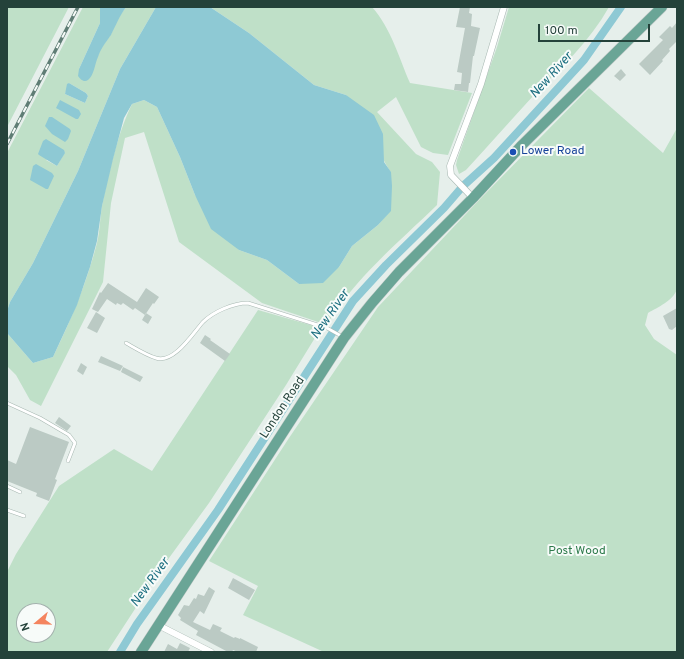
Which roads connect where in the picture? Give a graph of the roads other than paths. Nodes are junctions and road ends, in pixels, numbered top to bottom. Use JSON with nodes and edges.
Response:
{"nodes":[{"id":1,"x":504,"y":7,"type":"edge"},
{"id":2,"x":662,"y":7,"type":"edge"},
{"id":3,"x":473,"y":198,"type":"junction"},
{"id":4,"x":340,"y":335,"type":"junction"},
{"id":5,"x":126,"y":343,"type":"dead end"},
{"id":6,"x":7,"y":403,"type":"edge"},
{"id":7,"x":68,"y":461,"type":"dead end"},
{"id":8,"x":7,"y":486,"type":"edge"},
{"id":9,"x":20,"y":492,"type":"dead end"},
{"id":10,"x":7,"y":510,"type":"edge"},
{"id":11,"x":24,"y":516,"type":"dead end"},
{"id":12,"x":158,"y":625,"type":"junction"},
{"id":13,"x":141,"y":652,"type":"edge"},
{"id":14,"x":211,"y":652,"type":"edge"}],
"edges":[{"from":1,"to":3,"type":"street"},
{"from":2,"to":3,"type":"main road","name":"London Road"},
{"from":3,"to":4,"type":"main road","name":"London Road"},
{"from":4,"to":5,"type":"lane"},
{"from":4,"to":12,"type":"main road","name":"London Road"},
{"from":6,"to":7,"type":"lane"},
{"from":8,"to":9,"type":"lane"},
{"from":10,"to":11,"type":"lane"},
{"from":12,"to":13,"type":"main road","name":"London Road"},
{"from":12,"to":14,"type":"street"}]}
